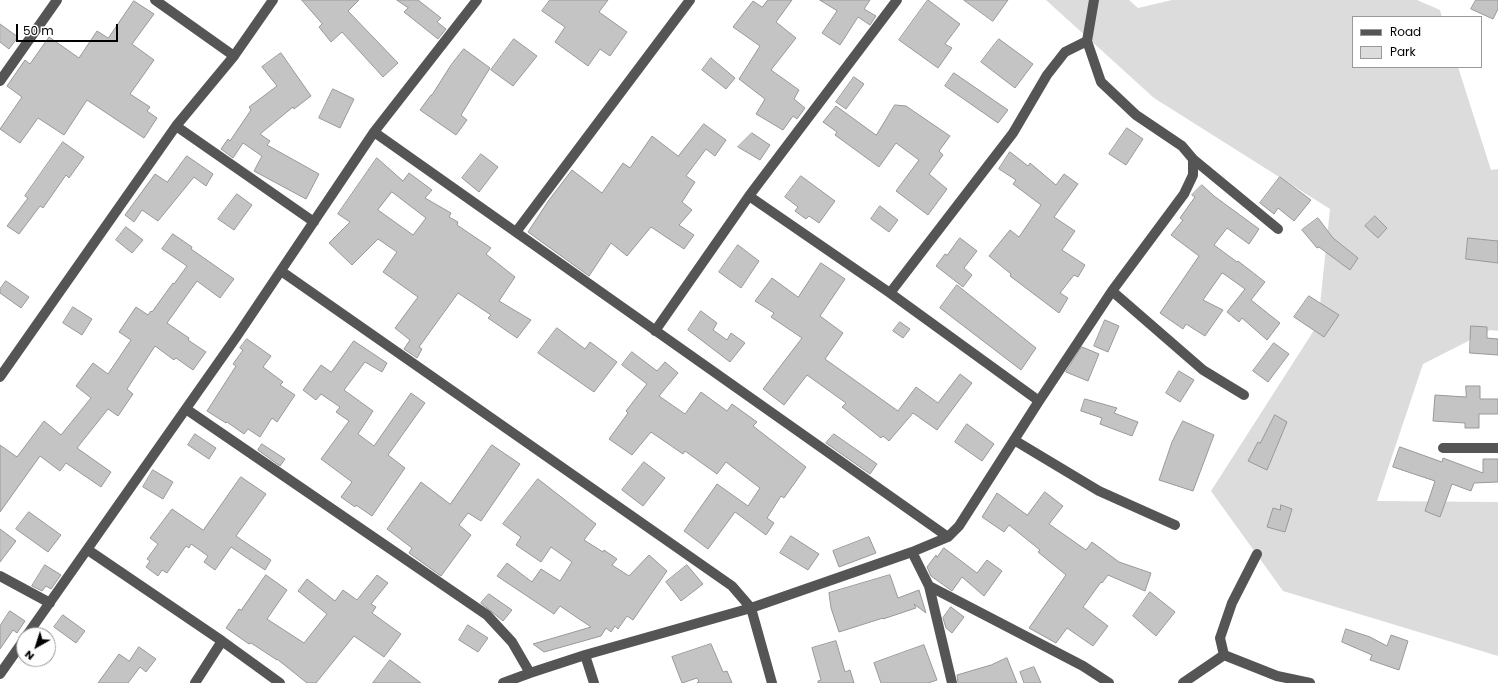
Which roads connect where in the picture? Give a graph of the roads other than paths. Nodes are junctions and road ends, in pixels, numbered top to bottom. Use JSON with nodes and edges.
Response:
{"nodes":[{"id":1,"x":57,"y":0,"type":"edge"},
{"id":2,"x":155,"y":0,"type":"edge"},
{"id":3,"x":273,"y":0,"type":"edge"},
{"id":4,"x":477,"y":0,"type":"edge"},
{"id":5,"x":690,"y":0,"type":"edge"},
{"id":6,"x":897,"y":0,"type":"edge"},
{"id":7,"x":1094,"y":0,"type":"edge"},
{"id":8,"x":1087,"y":40,"type":"junction"},
{"id":9,"x":234,"y":56,"type":"junction"},
{"id":10,"x":0,"y":82,"type":"edge"},
{"id":11,"x":176,"y":126,"type":"junction"},
{"id":12,"x":374,"y":132,"type":"junction"},
{"id":13,"x":1193,"y":159,"type":"junction"},
{"id":14,"x":749,"y":196,"type":"junction"},
{"id":15,"x":314,"y":222,"type":"junction"},
{"id":16,"x":1278,"y":229,"type":"dead end"},
{"id":17,"x":516,"y":232,"type":"junction"},
{"id":18,"x":281,"y":271,"type":"junction"},
{"id":19,"x":1112,"y":291,"type":"junction"},
{"id":20,"x":890,"y":293,"type":"junction"},
{"id":21,"x":655,"y":330,"type":"junction"},
{"id":22,"x":0,"y":376,"type":"edge"},
{"id":23,"x":1244,"y":395,"type":"dead end"},
{"id":24,"x":1039,"y":401,"type":"junction"},
{"id":25,"x":186,"y":409,"type":"junction"},
{"id":26,"x":1014,"y":440,"type":"junction"},
{"id":27,"x":1443,"y":448,"type":"dead end"},
{"id":28,"x":1498,"y":448,"type":"edge"},
{"id":29,"x":1175,"y":525,"type":"dead end"},
{"id":30,"x":948,"y":537,"type":"junction"},
{"id":31,"x":88,"y":550,"type":"junction"},
{"id":32,"x":912,"y":552,"type":"junction"},
{"id":33,"x":1257,"y":554,"type":"dead end"},
{"id":34,"x":0,"y":576,"type":"edge"},
{"id":35,"x":929,"y":586,"type":"junction"},
{"id":36,"x":50,"y":603,"type":"junction"},
{"id":37,"x":750,"y":608,"type":"junction"},
{"id":38,"x":33,"y":627,"type":"edge"},
{"id":39,"x":222,"y":641,"type":"junction"},
{"id":40,"x":16,"y":651,"type":"edge"},
{"id":41,"x":585,"y":655,"type":"junction"},
{"id":42,"x":1224,"y":655,"type":"junction"},
{"id":43,"x":530,"y":673,"type":"junction"},
{"id":44,"x":0,"y":674,"type":"edge"},
{"id":45,"x":194,"y":683,"type":"edge"},
{"id":46,"x":280,"y":683,"type":"edge"},
{"id":47,"x":503,"y":683,"type":"edge"},
{"id":48,"x":594,"y":683,"type":"edge"},
{"id":49,"x":772,"y":683,"type":"edge"},
{"id":50,"x":952,"y":683,"type":"edge"},
{"id":51,"x":1109,"y":683,"type":"edge"},
{"id":52,"x":1184,"y":683,"type":"edge"},
{"id":53,"x":1310,"y":683,"type":"edge"}],
"edges":[{"from":1,"to":10,"type":"street"},
{"from":2,"to":9,"type":"street"},
{"from":3,"to":9,"type":"street"},
{"from":4,"to":12,"type":"street"},
{"from":5,"to":17,"type":"street"},
{"from":6,"to":14,"type":"street"},
{"from":7,"to":8,"type":"street"},
{"from":8,"to":13,"type":"street"},
{"from":8,"to":20,"type":"street"},
{"from":9,"to":11,"type":"street"},
{"from":11,"to":15,"type":"street"},
{"from":11,"to":22,"type":"street"},
{"from":12,"to":15,"type":"street"},
{"from":12,"to":17,"type":"street"},
{"from":13,"to":16,"type":"street"},
{"from":13,"to":19,"type":"street"},
{"from":14,"to":20,"type":"street"},
{"from":14,"to":21,"type":"street"},
{"from":15,"to":18,"type":"street"},
{"from":17,"to":21,"type":"street"},
{"from":18,"to":25,"type":"street"},
{"from":18,"to":37,"type":"street"},
{"from":19,"to":23,"type":"street"},
{"from":19,"to":24,"type":"street"},
{"from":20,"to":24,"type":"street"},
{"from":21,"to":30,"type":"street"},
{"from":24,"to":26,"type":"street"},
{"from":25,"to":31,"type":"street"},
{"from":25,"to":43,"type":"street"},
{"from":26,"to":29,"type":"street"},
{"from":26,"to":30,"type":"street"},
{"from":27,"to":28,"type":"street"},
{"from":30,"to":32,"type":"street"},
{"from":31,"to":36,"type":"street"},
{"from":31,"to":39,"type":"street"},
{"from":32,"to":35,"type":"street"},
{"from":32,"to":37,"type":"street"},
{"from":33,"to":42,"type":"street"},
{"from":34,"to":36,"type":"street"},
{"from":35,"to":50,"type":"street"},
{"from":35,"to":51,"type":"street"},
{"from":36,"to":38,"type":"street"},
{"from":37,"to":41,"type":"street"},
{"from":37,"to":49,"type":"street"},
{"from":39,"to":45,"type":"street"},
{"from":39,"to":46,"type":"street"},
{"from":40,"to":44,"type":"street"},
{"from":41,"to":43,"type":"street"},
{"from":41,"to":48,"type":"street"},
{"from":42,"to":52,"type":"street"},
{"from":42,"to":53,"type":"street"},
{"from":43,"to":47,"type":"street"}]}
